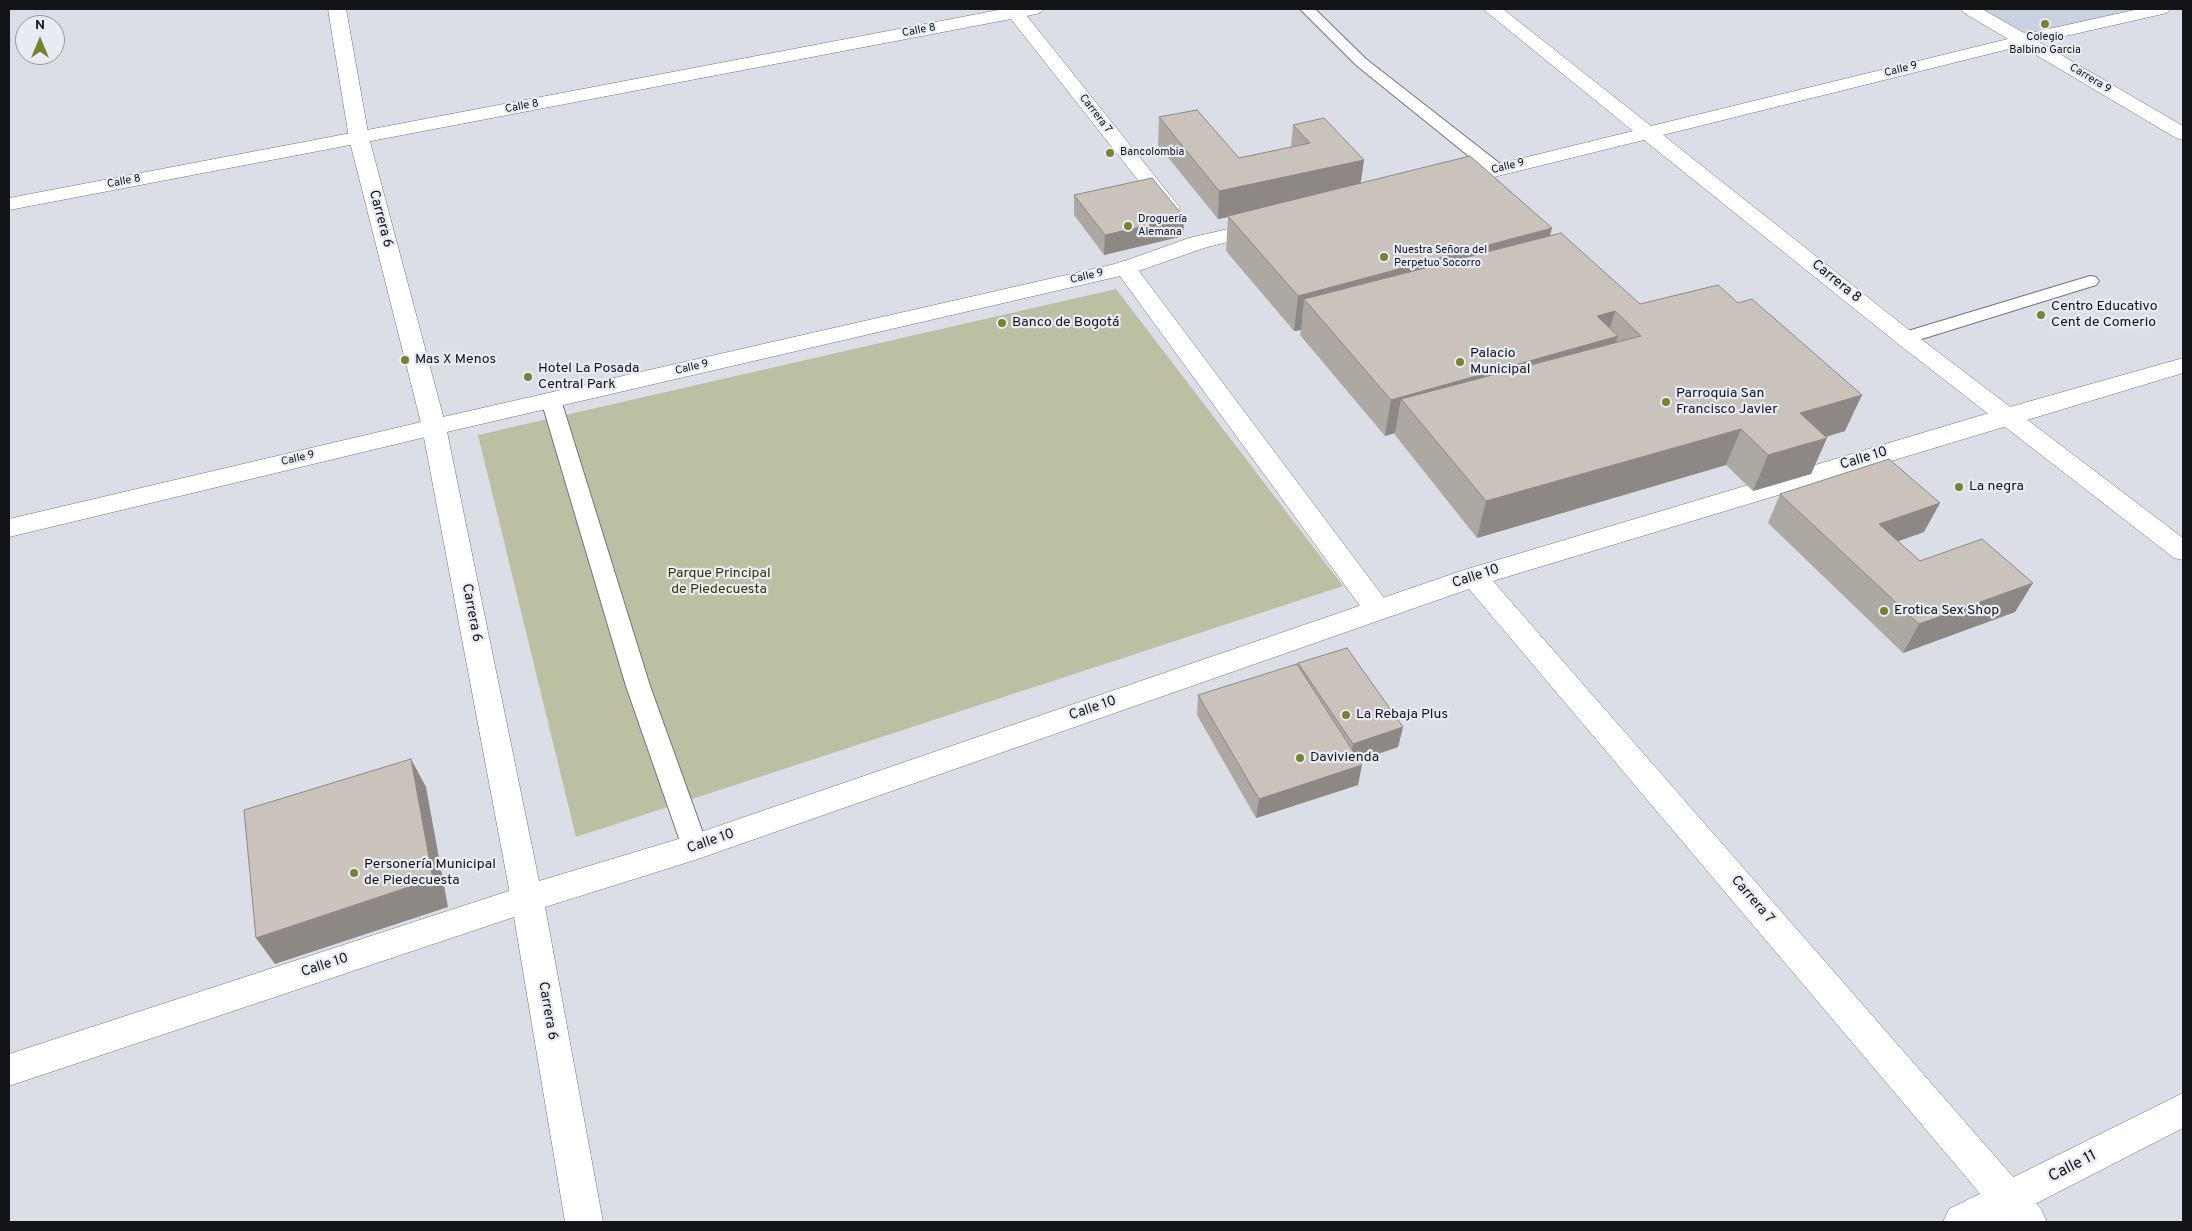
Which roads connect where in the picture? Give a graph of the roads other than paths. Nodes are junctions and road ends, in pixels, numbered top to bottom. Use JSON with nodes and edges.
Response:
{"nodes":[{"id":1,"x":336,"y":9,"type":"edge"},
{"id":2,"x":1307,"y":9,"type":"edge"},
{"id":3,"x":1492,"y":9,"type":"edge"},
{"id":4,"x":1970,"y":9,"type":"edge"},
{"id":5,"x":2161,"y":9,"type":"edge"},
{"id":6,"x":1021,"y":10,"type":"edge"},
{"id":7,"x":2024,"y":40,"type":"junction"},
{"id":8,"x":1649,"y":133,"type":"junction"},
{"id":9,"x":2183,"y":134,"type":"edge"},
{"id":10,"x":358,"y":138,"type":"junction"},
{"id":11,"x":1497,"y":170,"type":"junction"},
{"id":12,"x":1429,"y":186,"type":"edge"},
{"id":13,"x":9,"y":204,"type":"edge"},
{"id":14,"x":1284,"y":222,"type":"edge"},
{"id":15,"x":1187,"y":230,"type":"junction"},
{"id":16,"x":1125,"y":268,"type":"junction"},
{"id":17,"x":2090,"y":281,"type":"dead end"},
{"id":18,"x":1905,"y":338,"type":"junction"},
{"id":19,"x":2183,"y":365,"type":"edge"},
{"id":20,"x":550,"y":400,"type":"junction"},
{"id":21,"x":2008,"y":416,"type":"junction"},
{"id":22,"x":434,"y":427,"type":"junction"},
{"id":23,"x":9,"y":528,"type":"edge"},
{"id":24,"x":2183,"y":551,"type":"edge"},
{"id":25,"x":1474,"y":578,"type":"junction"},
{"id":26,"x":1378,"y":610,"type":"junction"},
{"id":27,"x":694,"y":847,"type":"junction"},
{"id":28,"x":527,"y":899,"type":"junction"},
{"id":29,"x":9,"y":1070,"type":"edge"},
{"id":30,"x":2183,"y":1110,"type":"edge"},
{"id":31,"x":2019,"y":1211,"type":"edge"},
{"id":32,"x":584,"y":1222,"type":"edge"},
{"id":33,"x":1962,"y":1222,"type":"edge"}],
"edges":[{"from":1,"to":10,"type":"street","name":"Carrera 6"},
{"from":2,"to":11,"type":"lane"},
{"from":3,"to":8,"type":"street","name":"Carrera 8"},
{"from":4,"to":7,"type":"street","name":"Carrera 9"},
{"from":5,"to":7,"type":"street","name":"Calle 9"},
{"from":6,"to":10,"type":"street","name":"Calle 8"},
{"from":6,"to":15,"type":"street","name":"Carrera 7"},
{"from":7,"to":8,"type":"street","name":"Calle 9"},
{"from":7,"to":9,"type":"street","name":"Carrera 9"},
{"from":8,"to":11,"type":"street","name":"Calle 9"},
{"from":8,"to":18,"type":"street","name":"Carrera 8"},
{"from":10,"to":13,"type":"street","name":"Calle 8"},
{"from":10,"to":22,"type":"street","name":"Carrera 6"},
{"from":11,"to":12,"type":"street","name":"Calle 9"},
{"from":14,"to":15,"type":"street","name":"Calle 9"},
{"from":15,"to":16,"type":"street","name":"Calle 9"},
{"from":16,"to":20,"type":"street","name":"Calle 9"},
{"from":16,"to":26,"type":"street"},
{"from":17,"to":18,"type":"lane"},
{"from":18,"to":21,"type":"street","name":"Carrera 8"},
{"from":19,"to":21,"type":"street","name":"Calle 10"},
{"from":20,"to":22,"type":"street","name":"Calle 9"},
{"from":20,"to":27,"type":"lane"},
{"from":21,"to":24,"type":"street","name":"Carrera 8"},
{"from":21,"to":25,"type":"street","name":"Calle 10"},
{"from":22,"to":23,"type":"street","name":"Calle 9"},
{"from":22,"to":28,"type":"street","name":"Carrera 6"},
{"from":25,"to":26,"type":"street","name":"Calle 10"},
{"from":25,"to":31,"type":"street","name":"Carrera 7"},
{"from":26,"to":27,"type":"street","name":"Calle 10"},
{"from":27,"to":28,"type":"street","name":"Calle 10"},
{"from":28,"to":29,"type":"street","name":"Calle 10"},
{"from":28,"to":32,"type":"street","name":"Carrera 6"},
{"from":30,"to":31,"type":"street","name":"Calle 11"},
{"from":31,"to":33,"type":"street","name":"Calle 11"}]}
